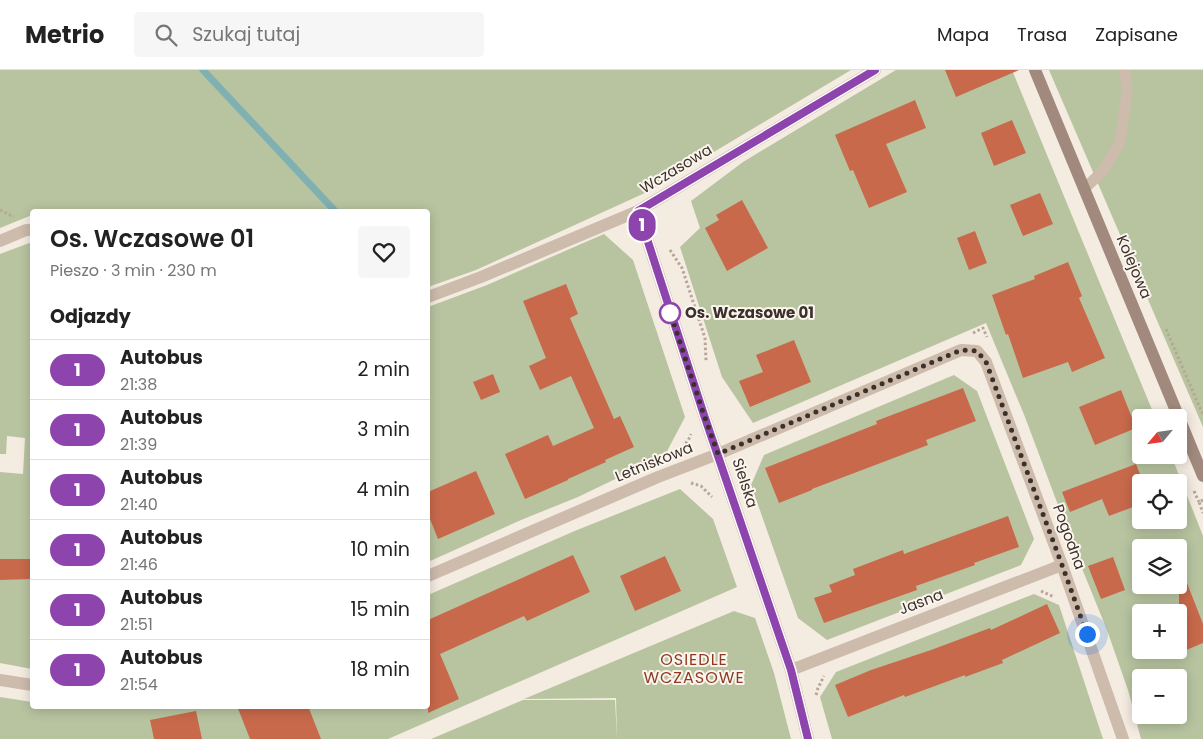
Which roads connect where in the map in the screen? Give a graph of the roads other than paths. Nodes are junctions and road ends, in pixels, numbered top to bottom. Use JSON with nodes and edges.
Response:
{"nodes":[{"id":1,"x":875,"y":70,"type":"edge"},
{"id":2,"x":1035,"y":70,"type":"edge"},
{"id":3,"x":1125,"y":70,"type":"edge"},
{"id":4,"x":1084,"y":189,"type":"junction"},
{"id":5,"x":638,"y":211,"type":"junction"},
{"id":6,"x":30,"y":230,"type":"edge"},
{"id":7,"x":0,"y":241,"type":"edge"},
{"id":8,"x":430,"y":296,"type":"edge"},
{"id":9,"x":977,"y":351,"type":"joint"},
{"id":10,"x":718,"y":454,"type":"junction"},
{"id":11,"x":1203,"y":476,"type":"edge"},
{"id":12,"x":1062,"y":565,"type":"junction"},
{"id":13,"x":430,"y":575,"type":"edge"},
{"id":14,"x":791,"y":670,"type":"junction"},
{"id":15,"x":0,"y":680,"type":"edge"},
{"id":16,"x":30,"y":685,"type":"edge"},
{"id":17,"x":808,"y":739,"type":"edge"},
{"id":18,"x":1123,"y":739,"type":"edge"}],
"edges":[{"from":1,"to":5,"type":"street","name":"Wczasowa"},
{"from":2,"to":4,"type":"street","name":"Kolejowa"},
{"from":3,"to":4,"type":"lane"},
{"from":4,"to":11,"type":"street","name":"Kolejowa"},
{"from":5,"to":8,"type":"street","name":"Wczasowa"},
{"from":5,"to":10,"type":"street","name":"Sielska"},
{"from":6,"to":7,"type":"street"},
{"from":9,"to":10,"type":"street","name":"Letniskowa"},
{"from":9,"to":12,"type":"street","name":"Pogodna"},
{"from":10,"to":13,"type":"street","name":"Letniskowa"},
{"from":10,"to":14,"type":"street","name":"Sielska"},
{"from":12,"to":14,"type":"street","name":"Jasna"},
{"from":12,"to":18,"type":"street","name":"Pogodna"},
{"from":14,"to":17,"type":"street","name":"Sielska"},
{"from":15,"to":16,"type":"street"}]}
